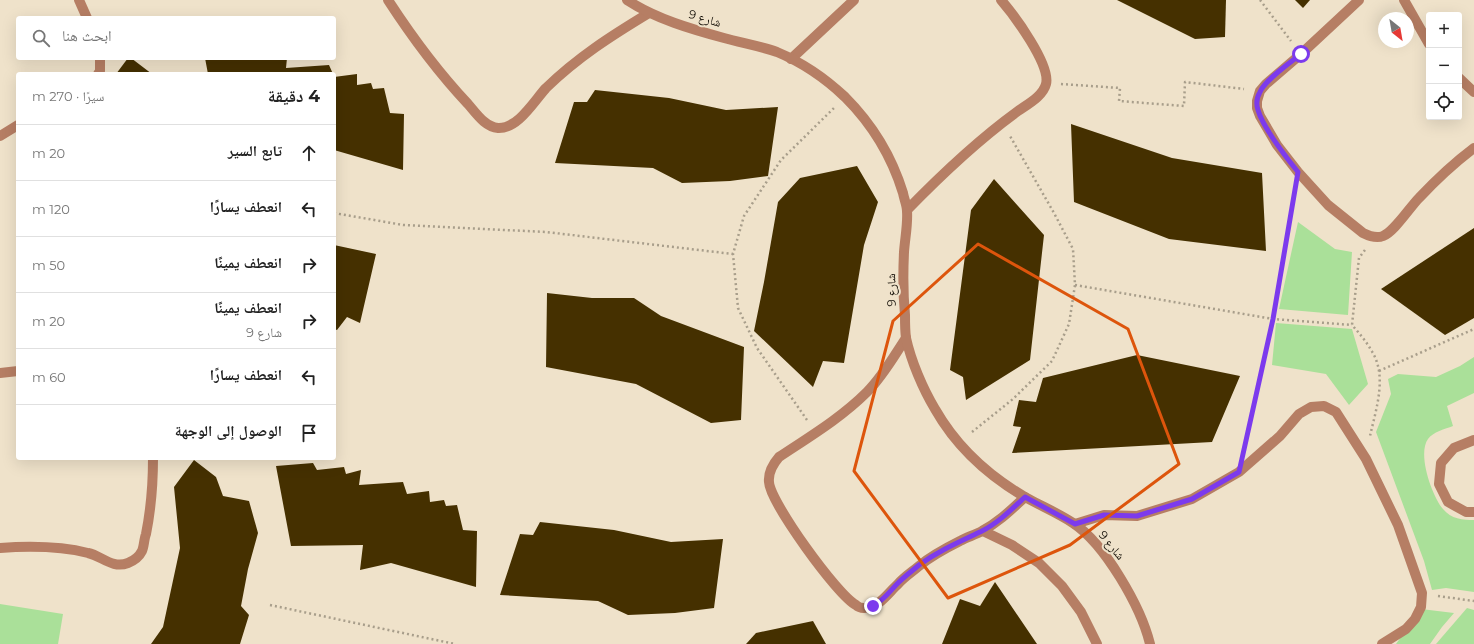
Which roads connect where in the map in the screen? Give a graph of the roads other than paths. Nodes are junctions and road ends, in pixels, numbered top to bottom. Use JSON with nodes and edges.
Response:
{"nodes":[{"id":1,"x":79,"y":0,"type":"edge"},
{"id":2,"x":388,"y":0,"type":"edge"},
{"id":3,"x":628,"y":0,"type":"edge"},
{"id":4,"x":854,"y":0,"type":"edge"},
{"id":5,"x":1001,"y":0,"type":"edge"},
{"id":6,"x":1359,"y":0,"type":"edge"},
{"id":7,"x":1404,"y":0,"type":"edge"},
{"id":8,"x":649,"y":12,"type":"junction"},
{"id":9,"x":86,"y":16,"type":"edge"},
{"id":10,"x":1426,"y":39,"type":"edge"},
{"id":11,"x":791,"y":59,"type":"junction"},
{"id":12,"x":100,"y":60,"type":"edge"},
{"id":13,"x":99,"y":72,"type":"edge"},
{"id":14,"x":1462,"y":81,"type":"edge"},
{"id":15,"x":1474,"y":92,"type":"edge"},
{"id":16,"x":16,"y":126,"type":"edge"},
{"id":17,"x":0,"y":136,"type":"edge"},
{"id":18,"x":1474,"y":148,"type":"edge"},
{"id":19,"x":907,"y":210,"type":"junction"},
{"id":20,"x":906,"y":338,"type":"junction"},
{"id":21,"x":16,"y":372,"type":"edge"},
{"id":22,"x":0,"y":373,"type":"edge"},
{"id":23,"x":1474,"y":440,"type":"edge"},
{"id":24,"x":153,"y":460,"type":"edge"},
{"id":25,"x":1025,"y":497,"type":"junction"},
{"id":26,"x":1474,"y":512,"type":"edge"},
{"id":27,"x":1075,"y":524,"type":"junction"},
{"id":28,"x":983,"y":531,"type":"junction"},
{"id":29,"x":0,"y":548,"type":"edge"},
{"id":30,"x":1097,"y":644,"type":"edge"},
{"id":31,"x":1150,"y":644,"type":"edge"},
{"id":32,"x":1382,"y":644,"type":"edge"}],
"edges":[{"from":1,"to":9,"type":"street"},
{"from":2,"to":8,"type":"street"},
{"from":3,"to":8,"type":"street","name":"شارع 9"},
{"from":4,"to":11,"type":"street"},
{"from":5,"to":19,"type":"street"},
{"from":6,"to":18,"type":"street"},
{"from":7,"to":10,"type":"street"},
{"from":8,"to":11,"type":"street","name":"شارع 9"},
{"from":11,"to":19,"type":"street","name":"شارع 9"},
{"from":12,"to":13,"type":"street"},
{"from":14,"to":15,"type":"street"},
{"from":16,"to":17,"type":"street"},
{"from":19,"to":20,"type":"street","name":"شارع 9"},
{"from":20,"to":25,"type":"street","name":"شارع 9"},
{"from":20,"to":28,"type":"street"},
{"from":21,"to":22,"type":"street"},
{"from":23,"to":26,"type":"street"},
{"from":24,"to":29,"type":"street"},
{"from":25,"to":27,"type":"street","name":"شارع 9"},
{"from":25,"to":28,"type":"street"},
{"from":27,"to":31,"type":"street","name":"شارع 9"},
{"from":27,"to":32,"type":"street"},
{"from":28,"to":30,"type":"street"}]}
